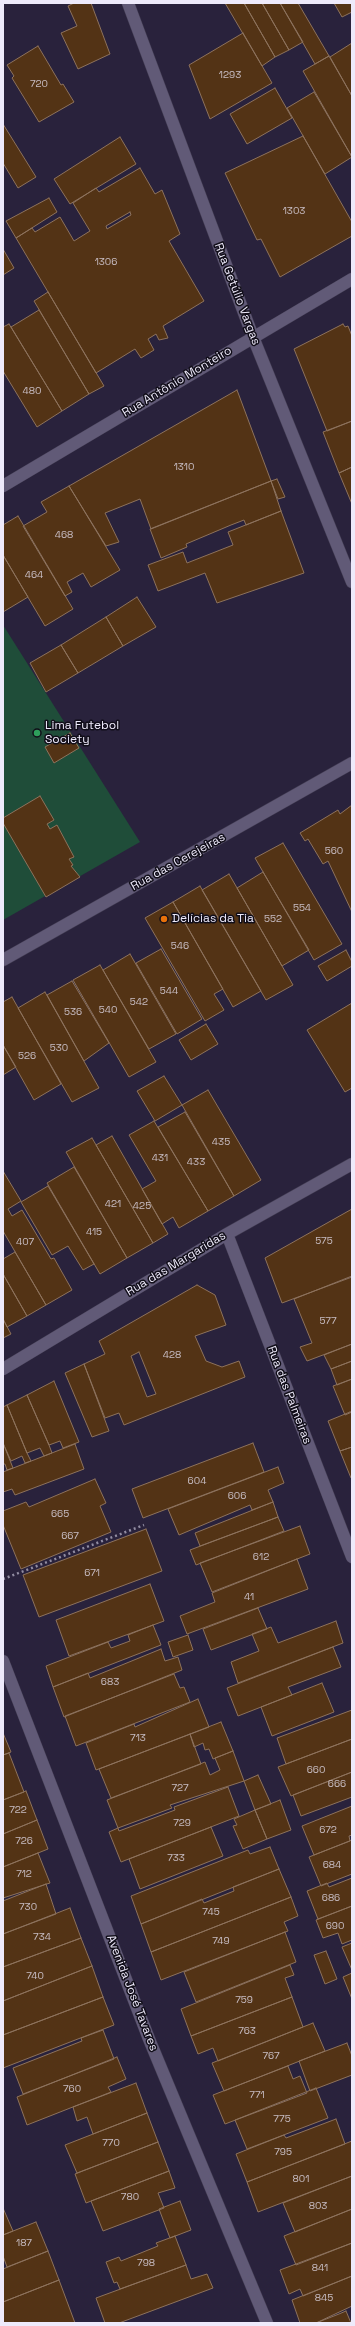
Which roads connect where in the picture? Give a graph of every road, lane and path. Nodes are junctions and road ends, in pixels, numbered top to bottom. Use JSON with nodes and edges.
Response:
{"nodes":[{"id":1,"x":128,"y":3,"type":"edge"},
{"id":2,"x":352,"y":279,"type":"edge"},
{"id":3,"x":253,"y":337,"type":"junction"},
{"id":4,"x":3,"y":486,"type":"edge"},
{"id":5,"x":352,"y":582,"type":"edge"},
{"id":6,"x":352,"y":763,"type":"edge"},
{"id":7,"x":3,"y":960,"type":"edge"},
{"id":8,"x":352,"y":1164,"type":"edge"},
{"id":9,"x":226,"y":1234,"type":"junction"},
{"id":10,"x":3,"y":1369,"type":"edge"},
{"id":11,"x":144,"y":1525,"type":"dead end"},
{"id":12,"x":352,"y":1557,"type":"edge"},
{"id":13,"x":3,"y":1580,"type":"edge"},
{"id":14,"x":3,"y":1661,"type":"edge"},
{"id":15,"x":267,"y":2323,"type":"edge"}],
"edges":[{"from":1,"to":3,"type":"street","name":"Rua Getúlio Vargas"},
{"from":2,"to":3,"type":"street","name":"Rua Antônio Monteiro"},
{"from":3,"to":4,"type":"street","name":"Rua Antônio Monteiro"},
{"from":3,"to":5,"type":"street","name":"Rua Getúlio Vargas"},
{"from":6,"to":7,"type":"street","name":"Rua das Cerejeiras"},
{"from":8,"to":9,"type":"street","name":"Rua das Margaridas"},
{"from":9,"to":10,"type":"street","name":"Rua das Margaridas"},
{"from":9,"to":12,"type":"street","name":"Rua das Palmeiras"},
{"from":11,"to":13,"type":"path"},
{"from":14,"to":15,"type":"street","name":"Avenida José Tavares"}]}
